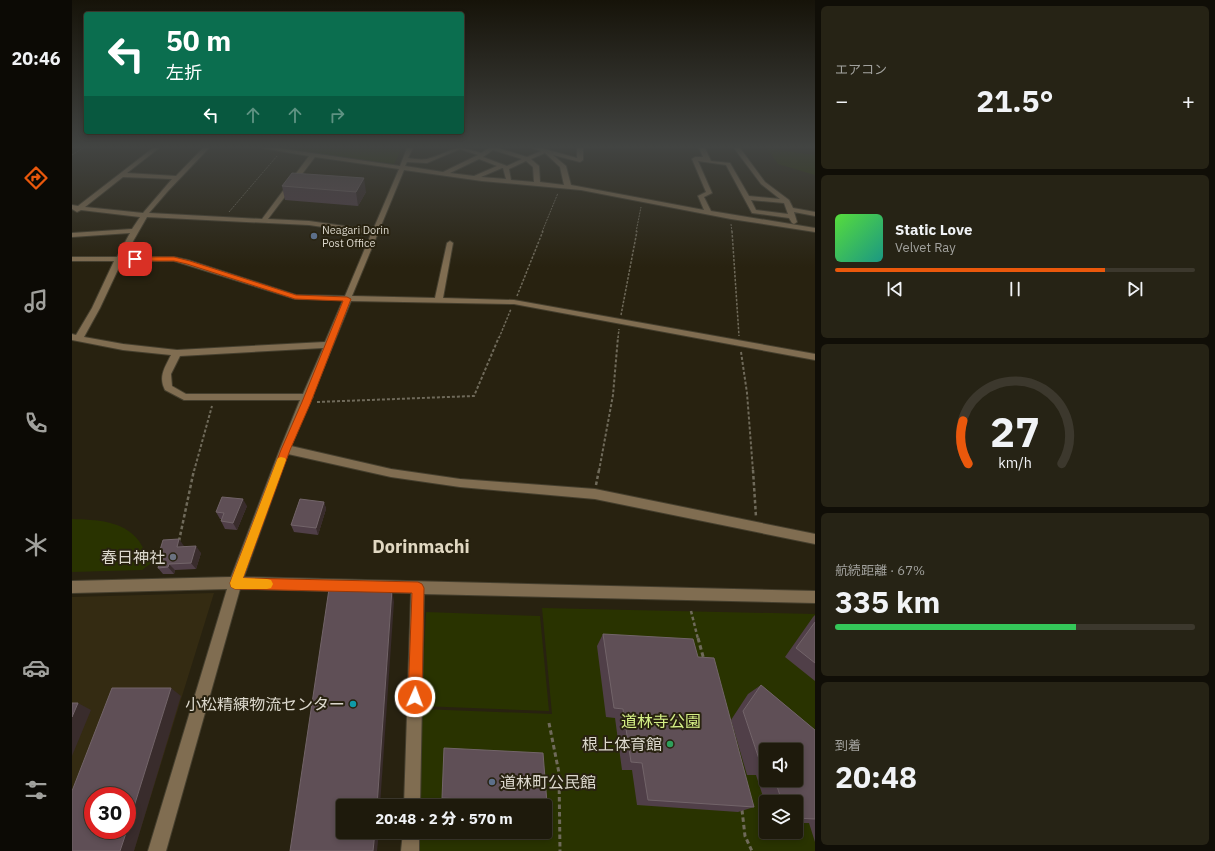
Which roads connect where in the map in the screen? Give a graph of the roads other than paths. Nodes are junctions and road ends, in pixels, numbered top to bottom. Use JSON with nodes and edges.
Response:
{"nodes":[{"id":1,"x":106,"y":188,"type":"edge"},
{"id":2,"x":169,"y":188,"type":"edge"},
{"id":3,"x":288,"y":188,"type":"edge"},
{"id":4,"x":393,"y":188,"type":"edge"},
{"id":5,"x":572,"y":188,"type":"edge"},
{"id":6,"x":707,"y":188,"type":"edge"},
{"id":7,"x":741,"y":188,"type":"edge"},
{"id":8,"x":769,"y":188,"type":"edge"},
{"id":9,"x":746,"y":198,"type":"junction"},
{"id":10,"x":787,"y":201,"type":"junction"},
{"id":11,"x":72,"y":207,"type":"edge"},
{"id":12,"x":80,"y":208,"type":"junction"},
{"id":13,"x":709,"y":213,"type":"junction"},
{"id":14,"x":792,"y":213,"type":"junction"},
{"id":15,"x":72,"y":214,"type":"edge"},
{"id":16,"x":815,"y":214,"type":"edge"},
{"id":17,"x":144,"y":215,"type":"junction"},
{"id":18,"x":264,"y":220,"type":"junction"},
{"id":19,"x":796,"y":228,"type":"junction"},
{"id":20,"x":815,"y":230,"type":"edge"},
{"id":21,"x":134,"y":231,"type":"junction"},
{"id":22,"x":374,"y":232,"type":"junction"},
{"id":23,"x":72,"y":235,"type":"edge"},
{"id":24,"x":450,"y":243,"type":"dead end"},
{"id":25,"x":72,"y":259,"type":"edge"},
{"id":26,"x":120,"y":259,"type":"junction"},
{"id":27,"x":347,"y":299,"type":"junction"},
{"id":28,"x":438,"y":301,"type":"junction"},
{"id":29,"x":75,"y":337,"type":"edge"},
{"id":30,"x":329,"y":345,"type":"junction"},
{"id":31,"x":177,"y":353,"type":"junction"},
{"id":32,"x":815,"y":357,"type":"edge"},
{"id":33,"x":307,"y":400,"type":"junction"},
{"id":34,"x":286,"y":450,"type":"junction"},
{"id":35,"x":815,"y":539,"type":"edge"},
{"id":36,"x":235,"y":583,"type":"junction"},
{"id":37,"x":72,"y":587,"type":"edge"},
{"id":38,"x":418,"y":588,"type":"junction"},
{"id":39,"x":815,"y":597,"type":"edge"},
{"id":40,"x":412,"y":799,"type":"edge"},
{"id":41,"x":411,"y":839,"type":"edge"},
{"id":42,"x":157,"y":851,"type":"edge"},
{"id":43,"x":410,"y":851,"type":"edge"}],
"edges":[{"from":1,"to":12,"type":"street"},
{"from":2,"to":17,"type":"street"},
{"from":3,"to":18,"type":"street"},
{"from":4,"to":22,"type":"street"},
{"from":5,"to":13,"type":"street"},
{"from":6,"to":13,"type":"street"},
{"from":7,"to":9,"type":"street"},
{"from":8,"to":10,"type":"street"},
{"from":9,"to":10,"type":"street"},
{"from":9,"to":14,"type":"street"},
{"from":10,"to":14,"type":"street"},
{"from":11,"to":12,"type":"street"},
{"from":12,"to":15,"type":"street"},
{"from":12,"to":17,"type":"street"},
{"from":13,"to":19,"type":"street"},
{"from":14,"to":16,"type":"street"},
{"from":14,"to":19,"type":"street"},
{"from":17,"to":18,"type":"street"},
{"from":17,"to":21,"type":"street"},
{"from":18,"to":22,"type":"street"},
{"from":19,"to":20,"type":"street"},
{"from":21,"to":23,"type":"street"},
{"from":21,"to":26,"type":"street"},
{"from":22,"to":27,"type":"street"},
{"from":24,"to":28,"type":"street"},
{"from":25,"to":26,"type":"street"},
{"from":26,"to":27,"type":"street"},
{"from":26,"to":29,"type":"street"},
{"from":27,"to":28,"type":"street"},
{"from":27,"to":30,"type":"street"},
{"from":28,"to":32,"type":"street"},
{"from":29,"to":31,"type":"street"},
{"from":30,"to":31,"type":"street"},
{"from":30,"to":33,"type":"street"},
{"from":31,"to":33,"type":"street"},
{"from":33,"to":34,"type":"street"},
{"from":34,"to":35,"type":"street"},
{"from":34,"to":36,"type":"street"},
{"from":36,"to":37,"type":"street"},
{"from":36,"to":38,"type":"street"},
{"from":36,"to":42,"type":"street"},
{"from":38,"to":39,"type":"street"},
{"from":38,"to":40,"type":"street"},
{"from":41,"to":43,"type":"street"}]}
